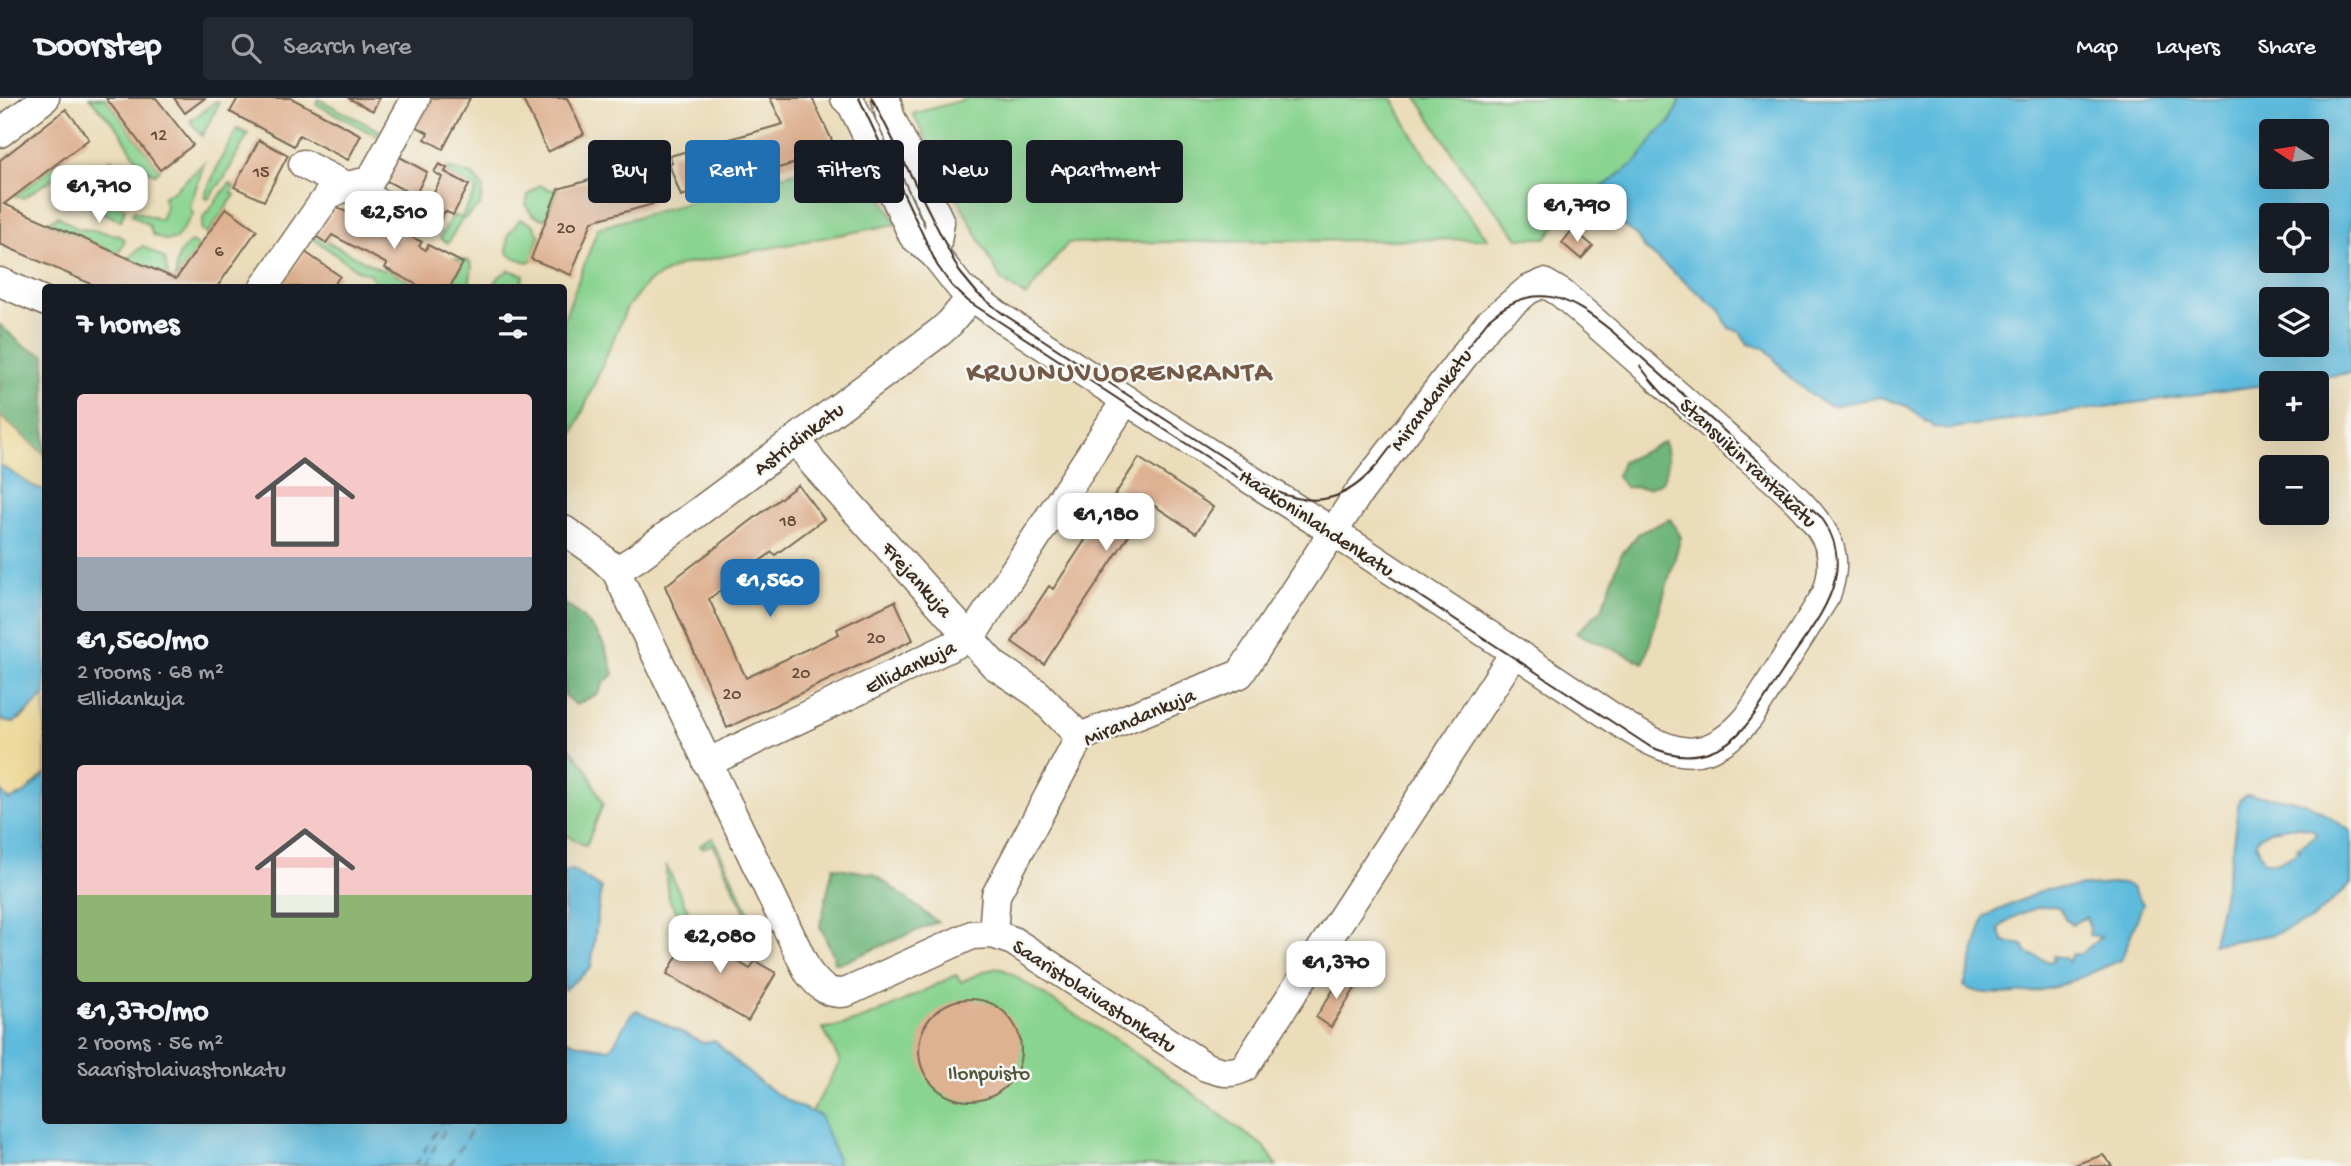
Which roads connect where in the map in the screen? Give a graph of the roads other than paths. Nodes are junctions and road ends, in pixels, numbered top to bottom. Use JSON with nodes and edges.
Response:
{"nodes":[{"id":1,"x":46,"y":98,"type":"edge"},
{"id":2,"x":416,"y":98,"type":"edge"},
{"id":3,"x":845,"y":98,"type":"edge"},
{"id":4,"x":886,"y":98,"type":"edge"},
{"id":5,"x":0,"y":132,"type":"edge"},
{"id":6,"x":303,"y":164,"type":"dead end"},
{"id":7,"x":347,"y":186,"type":"junction"},
{"id":8,"x":395,"y":211,"type":"dead end"},
{"id":9,"x":935,"y":255,"type":"junction"},
{"id":10,"x":0,"y":282,"type":"edge"},
{"id":11,"x":1544,"y":283,"type":"joint"},
{"id":12,"x":266,"y":284,"type":"edge"},
{"id":13,"x":971,"y":296,"type":"junction"},
{"id":14,"x":42,"y":300,"type":"edge"},
{"id":15,"x":1126,"y":400,"type":"junction"},
{"id":16,"x":797,"y":439,"type":"junction"},
{"id":17,"x":1332,"y":531,"type":"junction"},
{"id":18,"x":567,"y":532,"type":"edge"},
{"id":19,"x":616,"y":571,"type":"junction"},
{"id":20,"x":971,"y":637,"type":"junction"},
{"id":21,"x":1515,"y":652,"type":"junction"},
{"id":22,"x":1080,"y":737,"type":"junction"},
{"id":23,"x":1716,"y":746,"type":"joint"},
{"id":24,"x":707,"y":763,"type":"junction"},
{"id":25,"x":993,"y":934,"type":"junction"}],
"edges":[{"from":1,"to":5,"type":"street"},
{"from":2,"to":7,"type":"street"},
{"from":3,"to":9,"type":"street","name":"Haakoninlahdenkatu"},
{"from":4,"to":9,"type":"street"},
{"from":6,"to":7,"type":"street"},
{"from":7,"to":8,"type":"street"},
{"from":7,"to":12,"type":"street"},
{"from":9,"to":13,"type":"street","name":"Haakoninlahdenkatu"},
{"from":10,"to":14,"type":"street"},
{"from":11,"to":17,"type":"street","name":"Mirandankatu"},
{"from":11,"to":23,"type":"street","name":"Stansvikin rantakatu"},
{"from":13,"to":15,"type":"street","name":"Haakoninlahdenkatu"},
{"from":13,"to":16,"type":"street","name":"Astridinkatu"},
{"from":15,"to":17,"type":"street","name":"Haakoninlahdenkatu"},
{"from":15,"to":20,"type":"street","name":"Ellidankuja"},
{"from":16,"to":19,"type":"street","name":"Astridinkatu"},
{"from":16,"to":20,"type":"street","name":"Frejankuja"},
{"from":17,"to":21,"type":"street","name":"Haakoninlahdenkatu"},
{"from":17,"to":22,"type":"street","name":"Mirandankuja"},
{"from":18,"to":19,"type":"street","name":"Saaristolaivastonkatu"},
{"from":19,"to":24,"type":"street","name":"Saaristolaivastonkatu"},
{"from":20,"to":22,"type":"street","name":"Frejankuja"},
{"from":20,"to":24,"type":"street","name":"Ellidankuja"},
{"from":21,"to":23,"type":"street","name":"Haakoninlahdenkatu"},
{"from":21,"to":25,"type":"street","name":"Saaristolaivastonkatu"},
{"from":22,"to":25,"type":"street","name":"Mirandankuja"},
{"from":24,"to":25,"type":"street","name":"Saaristolaivastonkatu"}]}
